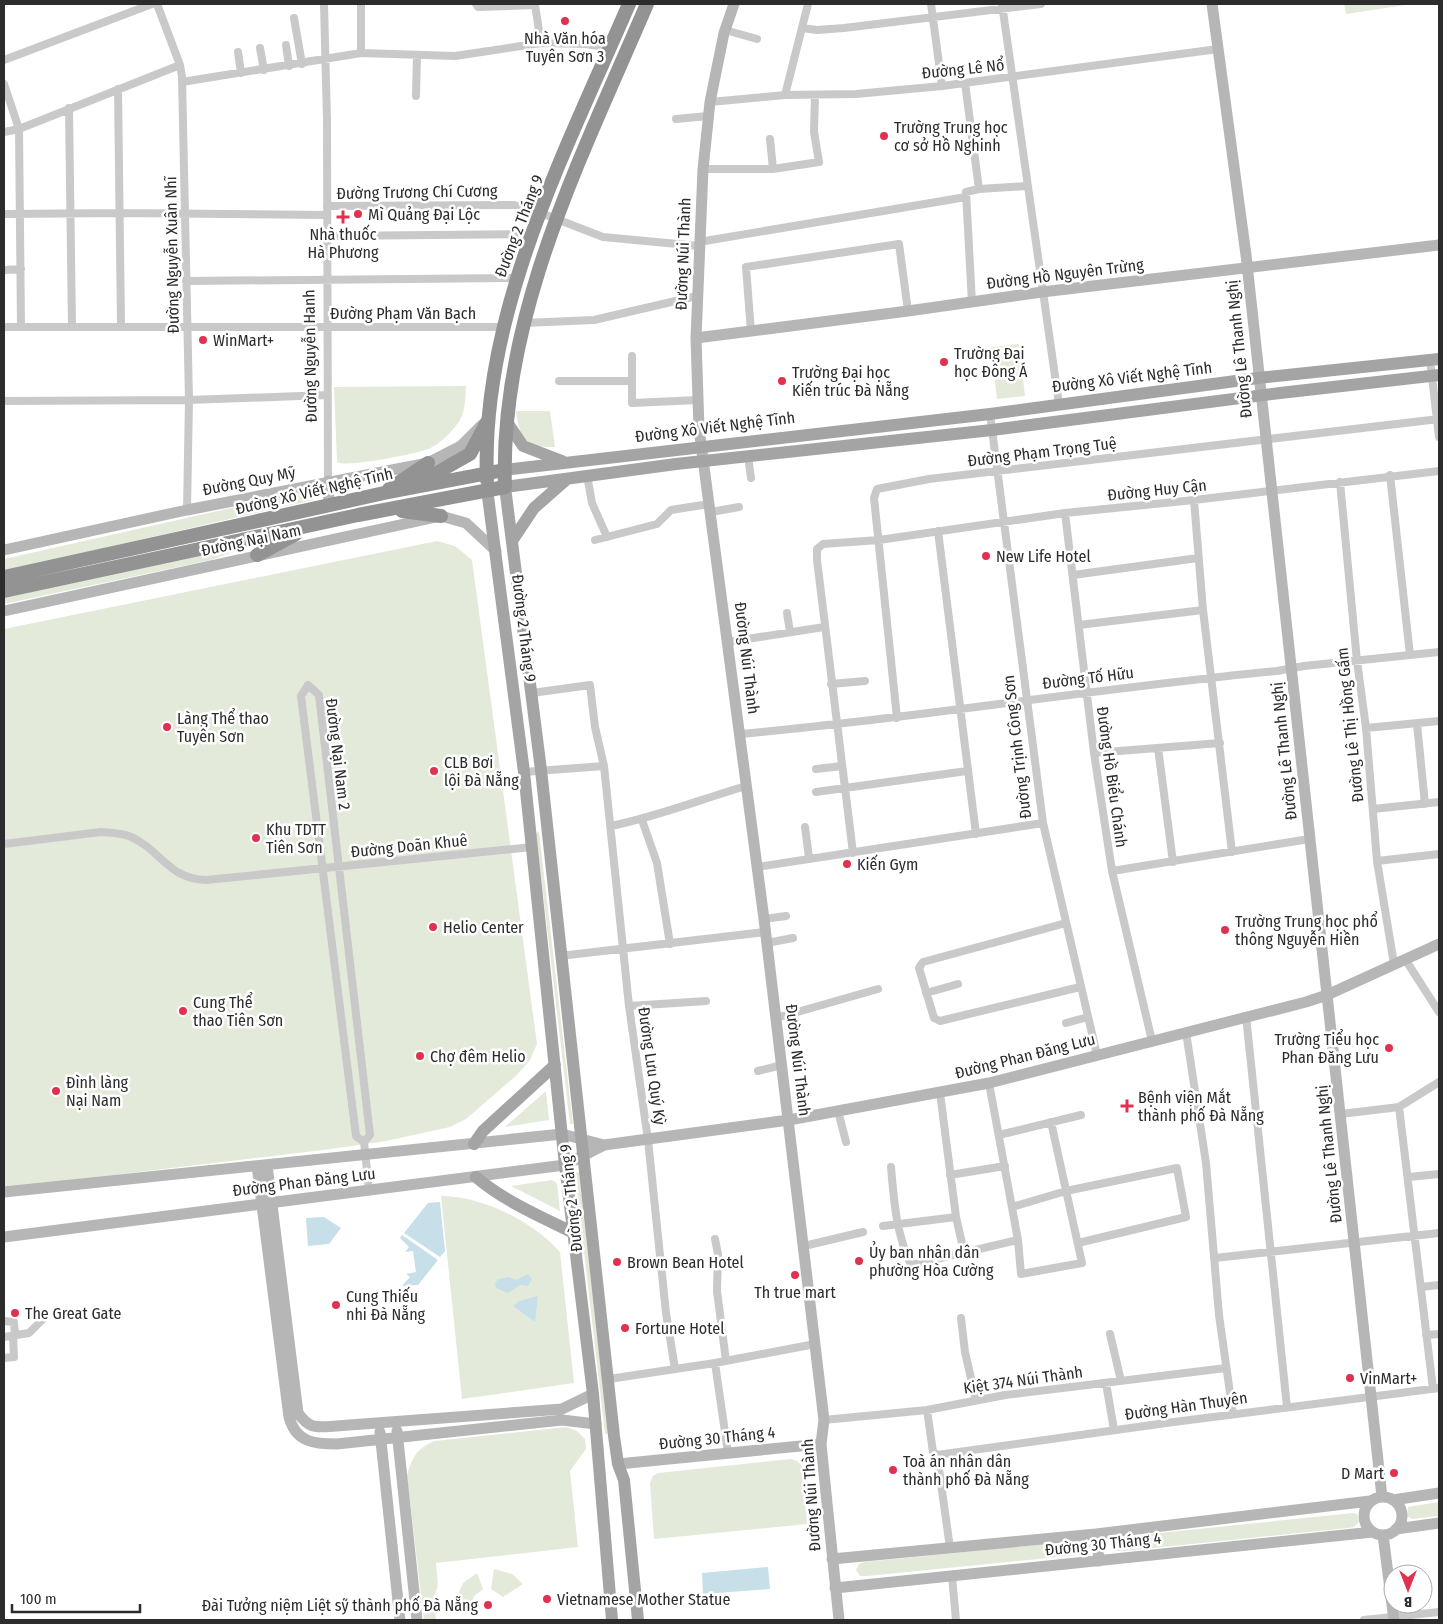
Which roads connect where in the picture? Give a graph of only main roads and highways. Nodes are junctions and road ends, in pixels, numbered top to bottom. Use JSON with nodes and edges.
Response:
{"nodes":[{"id":1,"x":629,"y":4,"type":"edge"},
{"id":2,"x":647,"y":4,"type":"edge"},
{"id":3,"x":1435,"y":360,"type":"edge"},
{"id":4,"x":1436,"y":376,"type":"edge"},
{"id":5,"x":489,"y":419,"type":"junction"},
{"id":6,"x":507,"y":422,"type":"junction"},
{"id":7,"x":564,"y":462,"type":"junction"},
{"id":8,"x":428,"y":463,"type":"road end"},
{"id":9,"x":504,"y":470,"type":"junction"},
{"id":10,"x":486,"y":472,"type":"junction"},
{"id":11,"x":567,"y":479,"type":"junction"},
{"id":12,"x":505,"y":487,"type":"junction"},
{"id":13,"x":410,"y":488,"type":"junction"},
{"id":14,"x":487,"y":489,"type":"junction"},
{"id":15,"x":384,"y":493,"type":"junction"},
{"id":16,"x":391,"y":509,"type":"junction"},
{"id":17,"x":441,"y":516,"type":"road end"},
{"id":18,"x":310,"y":526,"type":"junction"},
{"id":19,"x":512,"y":541,"type":"junction"},
{"id":20,"x":257,"y":555,"type":"road end"},
{"id":21,"x":4,"y":577,"type":"edge"},
{"id":22,"x":4,"y":591,"type":"edge"},
{"id":23,"x":554,"y":1065,"type":"junction"},
{"id":24,"x":474,"y":1144,"type":"road end"},
{"id":25,"x":476,"y":1176,"type":"road end"},
{"id":26,"x":574,"y":1233,"type":"junction"},
{"id":27,"x":618,"y":1464,"type":"junction"},
{"id":28,"x":600,"y":1465,"type":"junction"},
{"id":29,"x":612,"y":1620,"type":"edge"},
{"id":30,"x":638,"y":1620,"type":"edge"}],
"edges":[{"from":1,"to":5,"type":"highway","name":"Đường 2 Tháng 9"},
{"from":2,"to":6,"type":"highway","name":"Đường 2 Tháng 9"},
{"from":3,"to":7,"type":"main road","name":"Đường Xô Viết Nghệ Tĩnh"},
{"from":4,"to":11,"type":"main road","name":"Đường Xô Viết Nghệ Tĩnh"},
{"from":5,"to":10,"type":"highway","name":"Đường 2 Tháng 9"},
{"from":5,"to":13,"type":"highway"},
{"from":6,"to":7,"type":"main road"},
{"from":6,"to":9,"type":"highway","name":"Đường 2 Tháng 9"},
{"from":7,"to":9,"type":"main road","name":"Đường Xô Viết Nghệ Tĩnh"},
{"from":8,"to":15,"type":"highway"},
{"from":9,"to":10,"type":"highway","name":"Đường Xô Viết Nghệ Tĩnh"},
{"from":9,"to":12,"type":"highway","name":"Đường 2 Tháng 9"},
{"from":10,"to":13,"type":"highway","name":"Đường Xô Viết Nghệ Tĩnh"},
{"from":10,"to":14,"type":"highway","name":"Đường 2 Tháng 9"},
{"from":11,"to":12,"type":"main road","name":"Đường Xô Viết Nghệ Tĩnh"},
{"from":11,"to":19,"type":"main road"},
{"from":12,"to":14,"type":"highway","name":"Đường Xô Viết Nghệ Tĩnh"},
{"from":12,"to":19,"type":"main road","name":"Đường 2 Tháng 9"},
{"from":13,"to":15,"type":"highway","name":"Đường Xô Viết Nghệ Tĩnh"},
{"from":14,"to":16,"type":"highway","name":"Đường Xô Viết Nghệ Tĩnh"},
{"from":14,"to":23,"type":"main road","name":"Đường 2 Tháng 9"},
{"from":15,"to":21,"type":"highway","name":"Đường Xô Viết Nghệ Tĩnh"},
{"from":16,"to":17,"type":"highway"},
{"from":16,"to":18,"type":"highway","name":"Đường Xô Viết Nghệ Tĩnh"},
{"from":18,"to":20,"type":"highway"},
{"from":18,"to":22,"type":"highway","name":"Đường Xô Viết Nghệ Tĩnh"},
{"from":19,"to":27,"type":"main road","name":"Đường 2 Tháng 9"},
{"from":23,"to":24,"type":"main road"},
{"from":23,"to":26,"type":"main road","name":"Đường 2 Tháng 9"},
{"from":25,"to":26,"type":"main road"},
{"from":26,"to":28,"type":"main road","name":"Đường 2 Tháng 9"},
{"from":27,"to":28,"type":"main road"},
{"from":27,"to":30,"type":"main road","name":"Đường 2 Tháng 9"},
{"from":28,"to":29,"type":"main road","name":"Đường 2 Tháng 9"}]}
